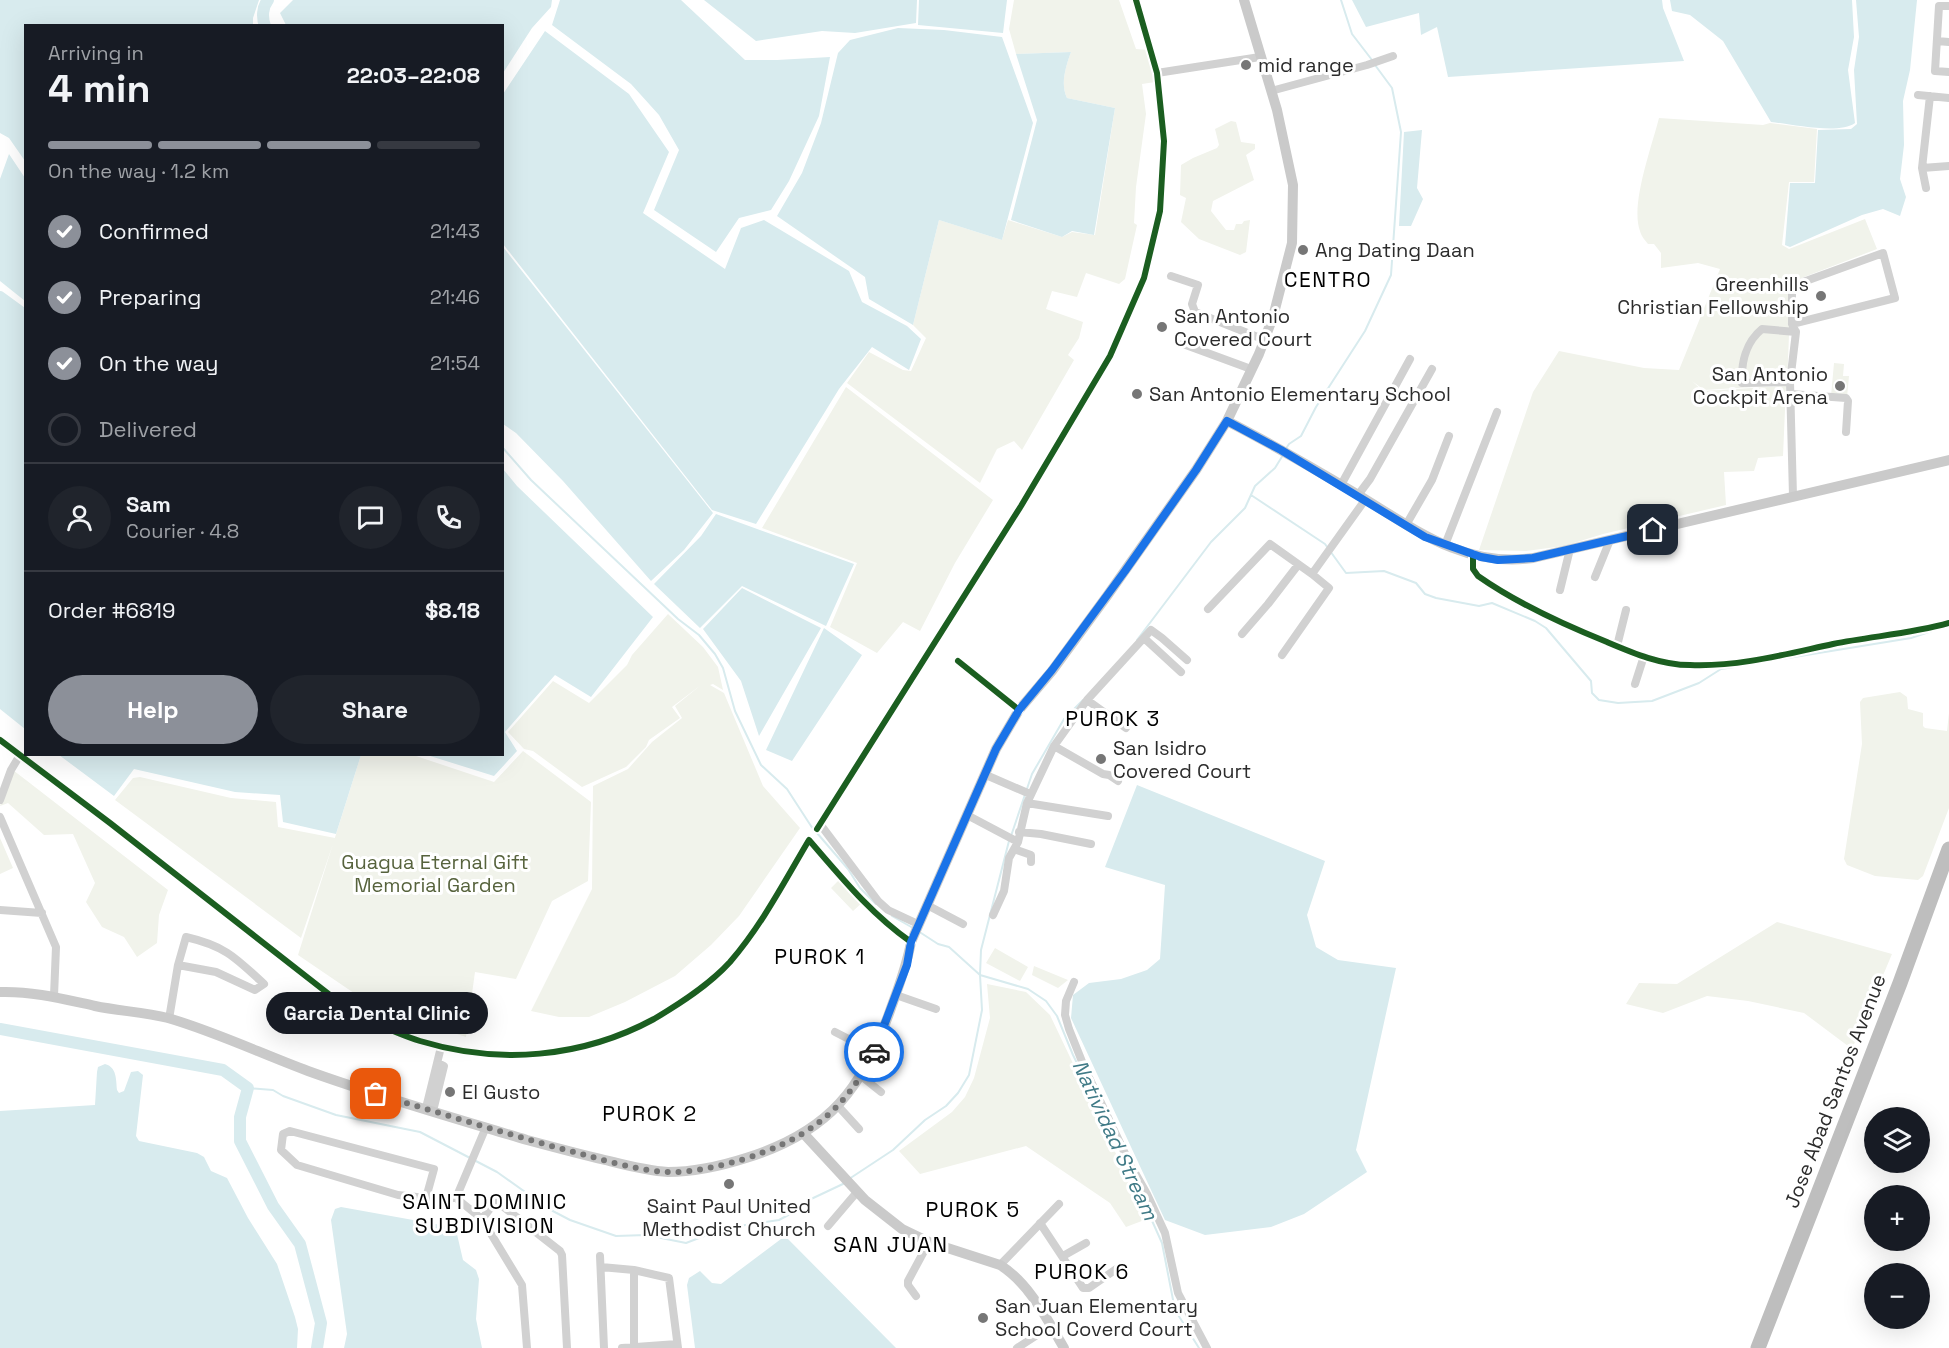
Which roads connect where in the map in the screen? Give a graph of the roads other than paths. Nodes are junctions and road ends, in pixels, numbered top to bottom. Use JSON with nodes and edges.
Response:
{"nodes":[{"id":1,"x":1136,"y":0,"type":"edge"},
{"id":2,"x":1244,"y":0,"type":"edge"},
{"id":3,"x":1949,"y":6,"type":"edge"},
{"id":4,"x":1937,"y":40,"type":"junction"},
{"id":5,"x":1949,"y":42,"type":"edge"},
{"id":6,"x":1393,"y":56,"type":"dead end"},
{"id":7,"x":1260,"y":57,"type":"junction"},
{"id":8,"x":1949,"y":72,"type":"edge"},
{"id":9,"x":1157,"y":73,"type":"junction"},
{"id":10,"x":1271,"y":91,"type":"junction"},
{"id":11,"x":1918,"y":95,"type":"dead end"},
{"id":12,"x":1930,"y":96,"type":"junction"},
{"id":13,"x":1949,"y":98,"type":"edge"},
{"id":14,"x":1949,"y":166,"type":"edge"},
{"id":15,"x":1922,"y":168,"type":"junction"},
{"id":16,"x":1926,"y":188,"type":"dead end"},
{"id":17,"x":1171,"y":276,"type":"dead end"},
{"id":18,"x":1792,"y":324,"type":"junction"},
{"id":19,"x":1796,"y":332,"type":"junction"},
{"id":20,"x":1265,"y":340,"type":"junction"},
{"id":21,"x":1183,"y":344,"type":"dead end"},
{"id":22,"x":1410,"y":359,"type":"dead end"},
{"id":23,"x":1251,"y":369,"type":"junction"},
{"id":24,"x":1432,"y":369,"type":"dead end"},
{"id":25,"x":1790,"y":382,"type":"junction"},
{"id":26,"x":1791,"y":394,"type":"junction"},
{"id":27,"x":1497,"y":412,"type":"dead end"},
{"id":28,"x":1227,"y":421,"type":"junction"},
{"id":29,"x":1846,"y":432,"type":"dead end"},
{"id":30,"x":1449,"y":436,"type":"dead end"},
{"id":31,"x":1949,"y":460,"type":"edge"},
{"id":32,"x":1341,"y":485,"type":"junction"},
{"id":33,"x":1793,"y":496,"type":"junction"},
{"id":34,"x":1361,"y":498,"type":"junction"},
{"id":35,"x":1406,"y":525,"type":"junction"},
{"id":36,"x":1610,"y":540,"type":"junction"},
{"id":37,"x":1445,"y":545,"type":"junction"},
{"id":38,"x":1570,"y":549,"type":"junction"},
{"id":39,"x":1473,"y":555,"type":"junction"},
{"id":40,"x":1298,"y":565,"type":"junction"},
{"id":41,"x":1312,"y":574,"type":"junction"},
{"id":42,"x":1595,"y":577,"type":"dead end"},
{"id":43,"x":1560,"y":591,"type":"dead end"},
{"id":44,"x":1208,"y":609,"type":"dead end"},
{"id":45,"x":1626,"y":610,"type":"dead end"},
{"id":46,"x":1949,"y":623,"type":"edge"},
{"id":47,"x":1242,"y":634,"type":"dead end"},
{"id":48,"x":1144,"y":638,"type":"junction"},
{"id":49,"x":1617,"y":646,"type":"junction"},
{"id":50,"x":1282,"y":655,"type":"dead end"},
{"id":51,"x":1644,"y":656,"type":"junction"},
{"id":52,"x":958,"y":660,"type":"dead end"},
{"id":53,"x":1186,"y":660,"type":"dead end"},
{"id":54,"x":1181,"y":672,"type":"dead end"},
{"id":55,"x":1635,"y":684,"type":"dead end"},
{"id":56,"x":1087,"y":700,"type":"junction"},
{"id":57,"x":1019,"y":710,"type":"junction"},
{"id":58,"x":1126,"y":728,"type":"dead end"},
{"id":59,"x":0,"y":740,"type":"edge"},
{"id":60,"x":1054,"y":746,"type":"junction"},
{"id":61,"x":20,"y":755,"type":"junction"},
{"id":62,"x":986,"y":775,"type":"junction"},
{"id":63,"x":1118,"y":781,"type":"dead end"},
{"id":64,"x":1027,"y":792,"type":"junction"},
{"id":65,"x":0,"y":800,"type":"edge"},
{"id":66,"x":1027,"y":803,"type":"junction"},
{"id":67,"x":967,"y":815,"type":"junction"},
{"id":68,"x":1108,"y":816,"type":"dead end"},
{"id":69,"x":0,"y":817,"type":"edge"},
{"id":70,"x":1019,"y":832,"type":"junction"},
{"id":71,"x":1013,"y":842,"type":"junction"},
{"id":72,"x":1090,"y":844,"type":"dead end"},
{"id":73,"x":1949,"y":849,"type":"edge"},
{"id":74,"x":1031,"y":862,"type":"dead end"},
{"id":75,"x":927,"y":905,"type":"junction"},
{"id":76,"x":0,"y":910,"type":"edge"},
{"id":77,"x":42,"y":913,"type":"junction"},
{"id":78,"x":993,"y":915,"type":"dead end"},
{"id":79,"x":963,"y":924,"type":"dead end"},
{"id":80,"x":915,"y":931,"type":"junction"},
{"id":81,"x":178,"y":965,"type":"junction"},
{"id":82,"x":1074,"y":982,"type":"dead end"},
{"id":83,"x":0,"y":992,"type":"edge"},
{"id":84,"x":896,"y":995,"type":"junction"},
{"id":85,"x":54,"y":996,"type":"junction"},
{"id":86,"x":936,"y":1009,"type":"dead end"},
{"id":87,"x":169,"y":1018,"type":"junction"},
{"id":88,"x":835,"y":1032,"type":"dead end"},
{"id":89,"x":441,"y":1047,"type":"junction"},
{"id":90,"x":874,"y":1052,"type":"junction"},
{"id":91,"x":861,"y":1076,"type":"junction"},
{"id":92,"x":881,"y":1092,"type":"dead end"},
{"id":93,"x":838,"y":1106,"type":"junction"},
{"id":94,"x":430,"y":1110,"type":"junction"},
{"id":95,"x":486,"y":1127,"type":"junction"},
{"id":96,"x":859,"y":1129,"type":"dead end"},
{"id":97,"x":804,"y":1134,"type":"junction"},
{"id":98,"x":854,"y":1189,"type":"junction"},
{"id":99,"x":426,"y":1198,"type":"junction"},
{"id":100,"x":456,"y":1198,"type":"junction"},
{"id":101,"x":1059,"y":1204,"type":"dead end"},
{"id":102,"x":482,"y":1219,"type":"junction"},
{"id":103,"x":1040,"y":1223,"type":"junction"},
{"id":104,"x":828,"y":1226,"type":"dead end"},
{"id":105,"x":929,"y":1242,"type":"junction"},
{"id":106,"x":1086,"y":1243,"type":"dead end"},
{"id":107,"x":600,"y":1256,"type":"dead end"},
{"id":108,"x":1063,"y":1256,"type":"junction"},
{"id":109,"x":1122,"y":1264,"type":"dead end"},
{"id":110,"x":1000,"y":1265,"type":"junction"},
{"id":111,"x":601,"y":1267,"type":"junction"},
{"id":112,"x":634,"y":1270,"type":"junction"},
{"id":113,"x":916,"y":1296,"type":"dead end"},
{"id":114,"x":1051,"y":1326,"type":"junction"},
{"id":115,"x":677,"y":1346,"type":"edge"},
{"id":116,"x":633,"y":1347,"type":"edge"},
{"id":117,"x":527,"y":1348,"type":"edge"},
{"id":118,"x":567,"y":1348,"type":"edge"},
{"id":119,"x":604,"y":1348,"type":"edge"},
{"id":120,"x":622,"y":1348,"type":"edge"},
{"id":121,"x":1017,"y":1348,"type":"edge"},
{"id":122,"x":1064,"y":1348,"type":"edge"},
{"id":123,"x":1207,"y":1348,"type":"edge"},
{"id":124,"x":1758,"y":1348,"type":"edge"}],
"edges":[{"from":1,"to":9,"type":"street"},
{"from":2,"to":7,"type":"main road"},
{"from":3,"to":4,"type":"street"},
{"from":4,"to":5,"type":"street"},
{"from":4,"to":8,"type":"street"},
{"from":6,"to":10,"type":"street"},
{"from":7,"to":9,"type":"street"},
{"from":7,"to":10,"type":"main road"},
{"from":9,"to":80,"type":"street"},
{"from":10,"to":20,"type":"main road"},
{"from":11,"to":12,"type":"street"},
{"from":12,"to":13,"type":"street"},
{"from":12,"to":15,"type":"street"},
{"from":14,"to":15,"type":"street"},
{"from":15,"to":16,"type":"street"},
{"from":17,"to":20,"type":"street"},
{"from":18,"to":18,"type":"street"},
{"from":18,"to":19,"type":"street"},
{"from":19,"to":25,"type":"street"},
{"from":19,"to":25,"type":"street"},
{"from":20,"to":23,"type":"main road"},
{"from":21,"to":23,"type":"street"},
{"from":22,"to":32,"type":"street"},
{"from":23,"to":28,"type":"main road"},
{"from":24,"to":34,"type":"street"},
{"from":25,"to":26,"type":"street"},
{"from":26,"to":29,"type":"street"},
{"from":26,"to":33,"type":"street"},
{"from":27,"to":37,"type":"street"},
{"from":28,"to":32,"type":"main road"},
{"from":28,"to":57,"type":"main road"},
{"from":30,"to":35,"type":"street"},
{"from":31,"to":33,"type":"main road"},
{"from":32,"to":34,"type":"main road"},
{"from":33,"to":36,"type":"main road"},
{"from":34,"to":35,"type":"main road"},
{"from":34,"to":41,"type":"street"},
{"from":35,"to":37,"type":"main road"},
{"from":36,"to":38,"type":"main road"},
{"from":36,"to":42,"type":"street"},
{"from":37,"to":39,"type":"main road"},
{"from":38,"to":39,"type":"main road"},
{"from":38,"to":43,"type":"street"},
{"from":39,"to":49,"type":"street"},
{"from":40,"to":41,"type":"street"},
{"from":40,"to":44,"type":"street"},
{"from":40,"to":47,"type":"street"},
{"from":41,"to":50,"type":"street"},
{"from":45,"to":49,"type":"street"},
{"from":46,"to":51,"type":"street"},
{"from":48,"to":53,"type":"street"},
{"from":48,"to":54,"type":"street"},
{"from":48,"to":56,"type":"street"},
{"from":49,"to":51,"type":"street"},
{"from":51,"to":55,"type":"street"},
{"from":52,"to":57,"type":"street"},
{"from":56,"to":58,"type":"street"},
{"from":56,"to":60,"type":"street"},
{"from":57,"to":62,"type":"main road"},
{"from":59,"to":61,"type":"street"},
{"from":60,"to":63,"type":"street"},
{"from":60,"to":64,"type":"street"},
{"from":61,"to":65,"type":"street"},
{"from":61,"to":89,"type":"street"},
{"from":62,"to":64,"type":"street"},
{"from":62,"to":67,"type":"main road"},
{"from":64,"to":66,"type":"street"},
{"from":66,"to":68,"type":"street"},
{"from":66,"to":70,"type":"street"},
{"from":67,"to":71,"type":"street"},
{"from":67,"to":75,"type":"main road"},
{"from":69,"to":77,"type":"street"},
{"from":70,"to":71,"type":"street"},
{"from":70,"to":72,"type":"street"},
{"from":71,"to":74,"type":"street"},
{"from":71,"to":78,"type":"street"},
{"from":73,"to":124,"type":"highway","name":"Jose Abad Santos Avenue"},
{"from":75,"to":79,"type":"street"},
{"from":75,"to":80,"type":"main road"},
{"from":76,"to":77,"type":"street"},
{"from":77,"to":85,"type":"street"},
{"from":80,"to":84,"type":"main road"},
{"from":80,"to":89,"type":"street"},
{"from":81,"to":81,"type":"street"},
{"from":81,"to":87,"type":"street"},
{"from":82,"to":123,"type":"street"},
{"from":83,"to":85,"type":"main road"},
{"from":84,"to":86,"type":"street"},
{"from":84,"to":90,"type":"main road"},
{"from":85,"to":87,"type":"main road"},
{"from":87,"to":94,"type":"main road"},
{"from":88,"to":90,"type":"street"},
{"from":89,"to":94,"type":"street"},
{"from":90,"to":91,"type":"main road"},
{"from":91,"to":92,"type":"street"},
{"from":91,"to":93,"type":"main road"},
{"from":93,"to":96,"type":"street"},
{"from":93,"to":97,"type":"main road"},
{"from":94,"to":95,"type":"main road"},
{"from":95,"to":97,"type":"main road"},
{"from":95,"to":100,"type":"street"},
{"from":97,"to":98,"type":"main road"},
{"from":98,"to":104,"type":"street"},
{"from":98,"to":105,"type":"main road"},
{"from":99,"to":99,"type":"street"},
{"from":99,"to":100,"type":"street"},
{"from":100,"to":102,"type":"street"},
{"from":101,"to":103,"type":"street"},
{"from":102,"to":117,"type":"street"},
{"from":102,"to":118,"type":"street"},
{"from":103,"to":108,"type":"street"},
{"from":103,"to":110,"type":"street"},
{"from":105,"to":110,"type":"main road"},
{"from":105,"to":113,"type":"street"},
{"from":106,"to":108,"type":"street"},
{"from":107,"to":111,"type":"street"},
{"from":108,"to":109,"type":"street"},
{"from":110,"to":114,"type":"main road"},
{"from":111,"to":112,"type":"street"},
{"from":111,"to":119,"type":"street"},
{"from":112,"to":115,"type":"street"},
{"from":112,"to":116,"type":"street"},
{"from":114,"to":121,"type":"street"},
{"from":114,"to":122,"type":"main road"},
{"from":115,"to":116,"type":"street"},
{"from":116,"to":120,"type":"street"}]}
